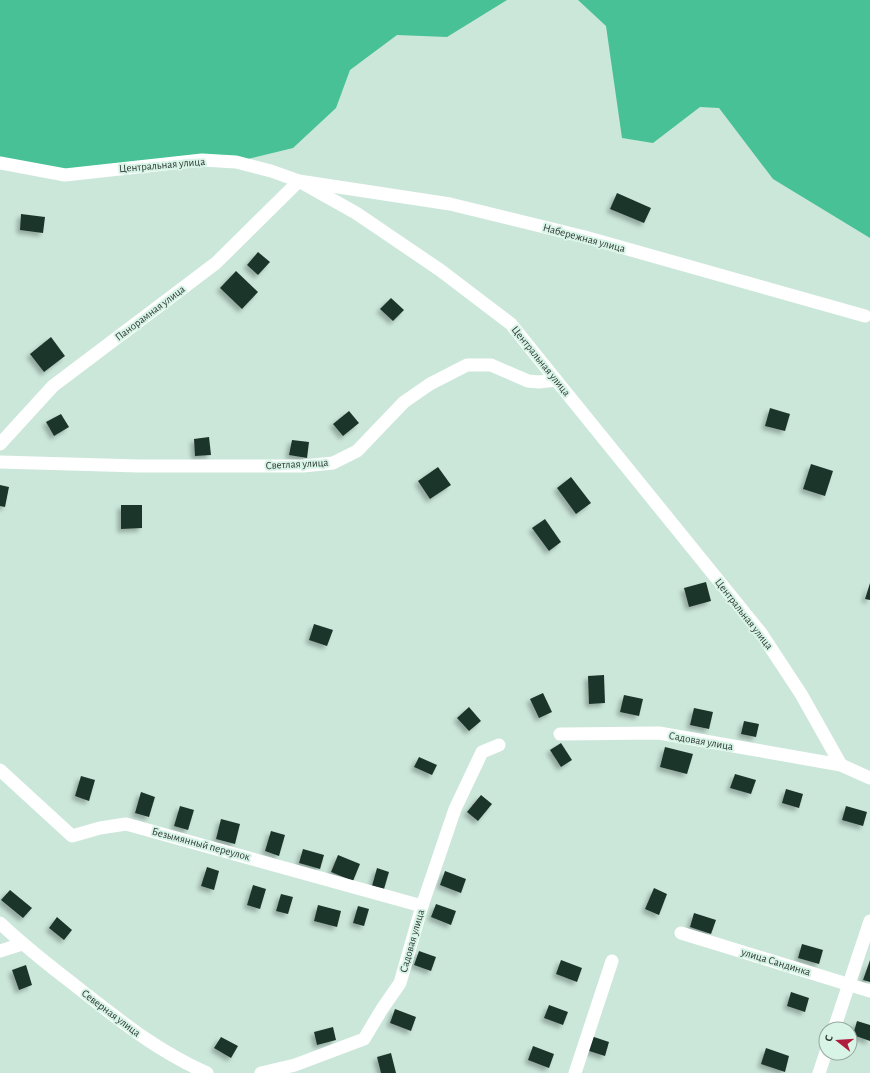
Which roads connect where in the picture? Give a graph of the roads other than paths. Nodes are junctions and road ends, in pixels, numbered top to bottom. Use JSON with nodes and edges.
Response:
{"nodes":[{"id":1,"x":0,"y":163,"type":"edge"},
{"id":2,"x":299,"y":181,"type":"junction"},
{"id":3,"x":865,"y":316,"type":"dead end"},
{"id":4,"x":556,"y":380,"type":"junction"},
{"id":5,"x":0,"y":444,"type":"edge"},
{"id":6,"x":0,"y":462,"type":"edge"},
{"id":7,"x":560,"y":734,"type":"dead end"},
{"id":8,"x":499,"y":745,"type":"dead end"},
{"id":9,"x":841,"y":765,"type":"junction"},
{"id":10,"x":0,"y":770,"type":"edge"},
{"id":11,"x":870,"y":778,"type":"edge"},
{"id":12,"x":422,"y":906,"type":"junction"},
{"id":13,"x":870,"y":921,"type":"edge"},
{"id":14,"x":0,"y":923,"type":"edge"},
{"id":15,"x":681,"y":933,"type":"dead end"},
{"id":16,"x":22,"y":944,"type":"junction"},
{"id":17,"x":0,"y":951,"type":"edge"},
{"id":18,"x":612,"y":961,"type":"dead end"},
{"id":19,"x":848,"y":984,"type":"junction"},
{"id":20,"x":870,"y":990,"type":"edge"},
{"id":21,"x":836,"y":1021,"type":"edge"},
{"id":22,"x":823,"y":1061,"type":"edge"},
{"id":23,"x":296,"y":1069,"type":"edge"},
{"id":24,"x":207,"y":1073,"type":"edge"},
{"id":25,"x":261,"y":1073,"type":"edge"},
{"id":26,"x":575,"y":1073,"type":"edge"},
{"id":27,"x":819,"y":1073,"type":"edge"}],
"edges":[{"from":1,"to":2,"type":"street","name":"Центральная улица"},
{"from":2,"to":3,"type":"street","name":"Набережная улица"},
{"from":2,"to":4,"type":"street","name":"Центральная улица"},
{"from":2,"to":5,"type":"street","name":"Панорамная улица"},
{"from":4,"to":6,"type":"street","name":"Светлая улица"},
{"from":4,"to":9,"type":"street","name":"Центральная улица"},
{"from":7,"to":9,"type":"street","name":"Садовая улица"},
{"from":8,"to":12,"type":"street","name":"Садовая улица"},
{"from":9,"to":11,"type":"street"},
{"from":10,"to":12,"type":"street","name":"Безымянный переулок"},
{"from":12,"to":23,"type":"street","name":"Садовая улица"},
{"from":13,"to":19,"type":"street"},
{"from":14,"to":16,"type":"street","name":"Северная улица"},
{"from":15,"to":19,"type":"street","name":"улица Сандинка"},
{"from":16,"to":17,"type":"street"},
{"from":16,"to":24,"type":"street","name":"Северная улица"},
{"from":18,"to":26,"type":"street"},
{"from":19,"to":20,"type":"street","name":"улица Сандинка"},
{"from":19,"to":21,"type":"street"},
{"from":22,"to":27,"type":"street"},
{"from":23,"to":25,"type":"street","name":"Садовая улица"}]}
